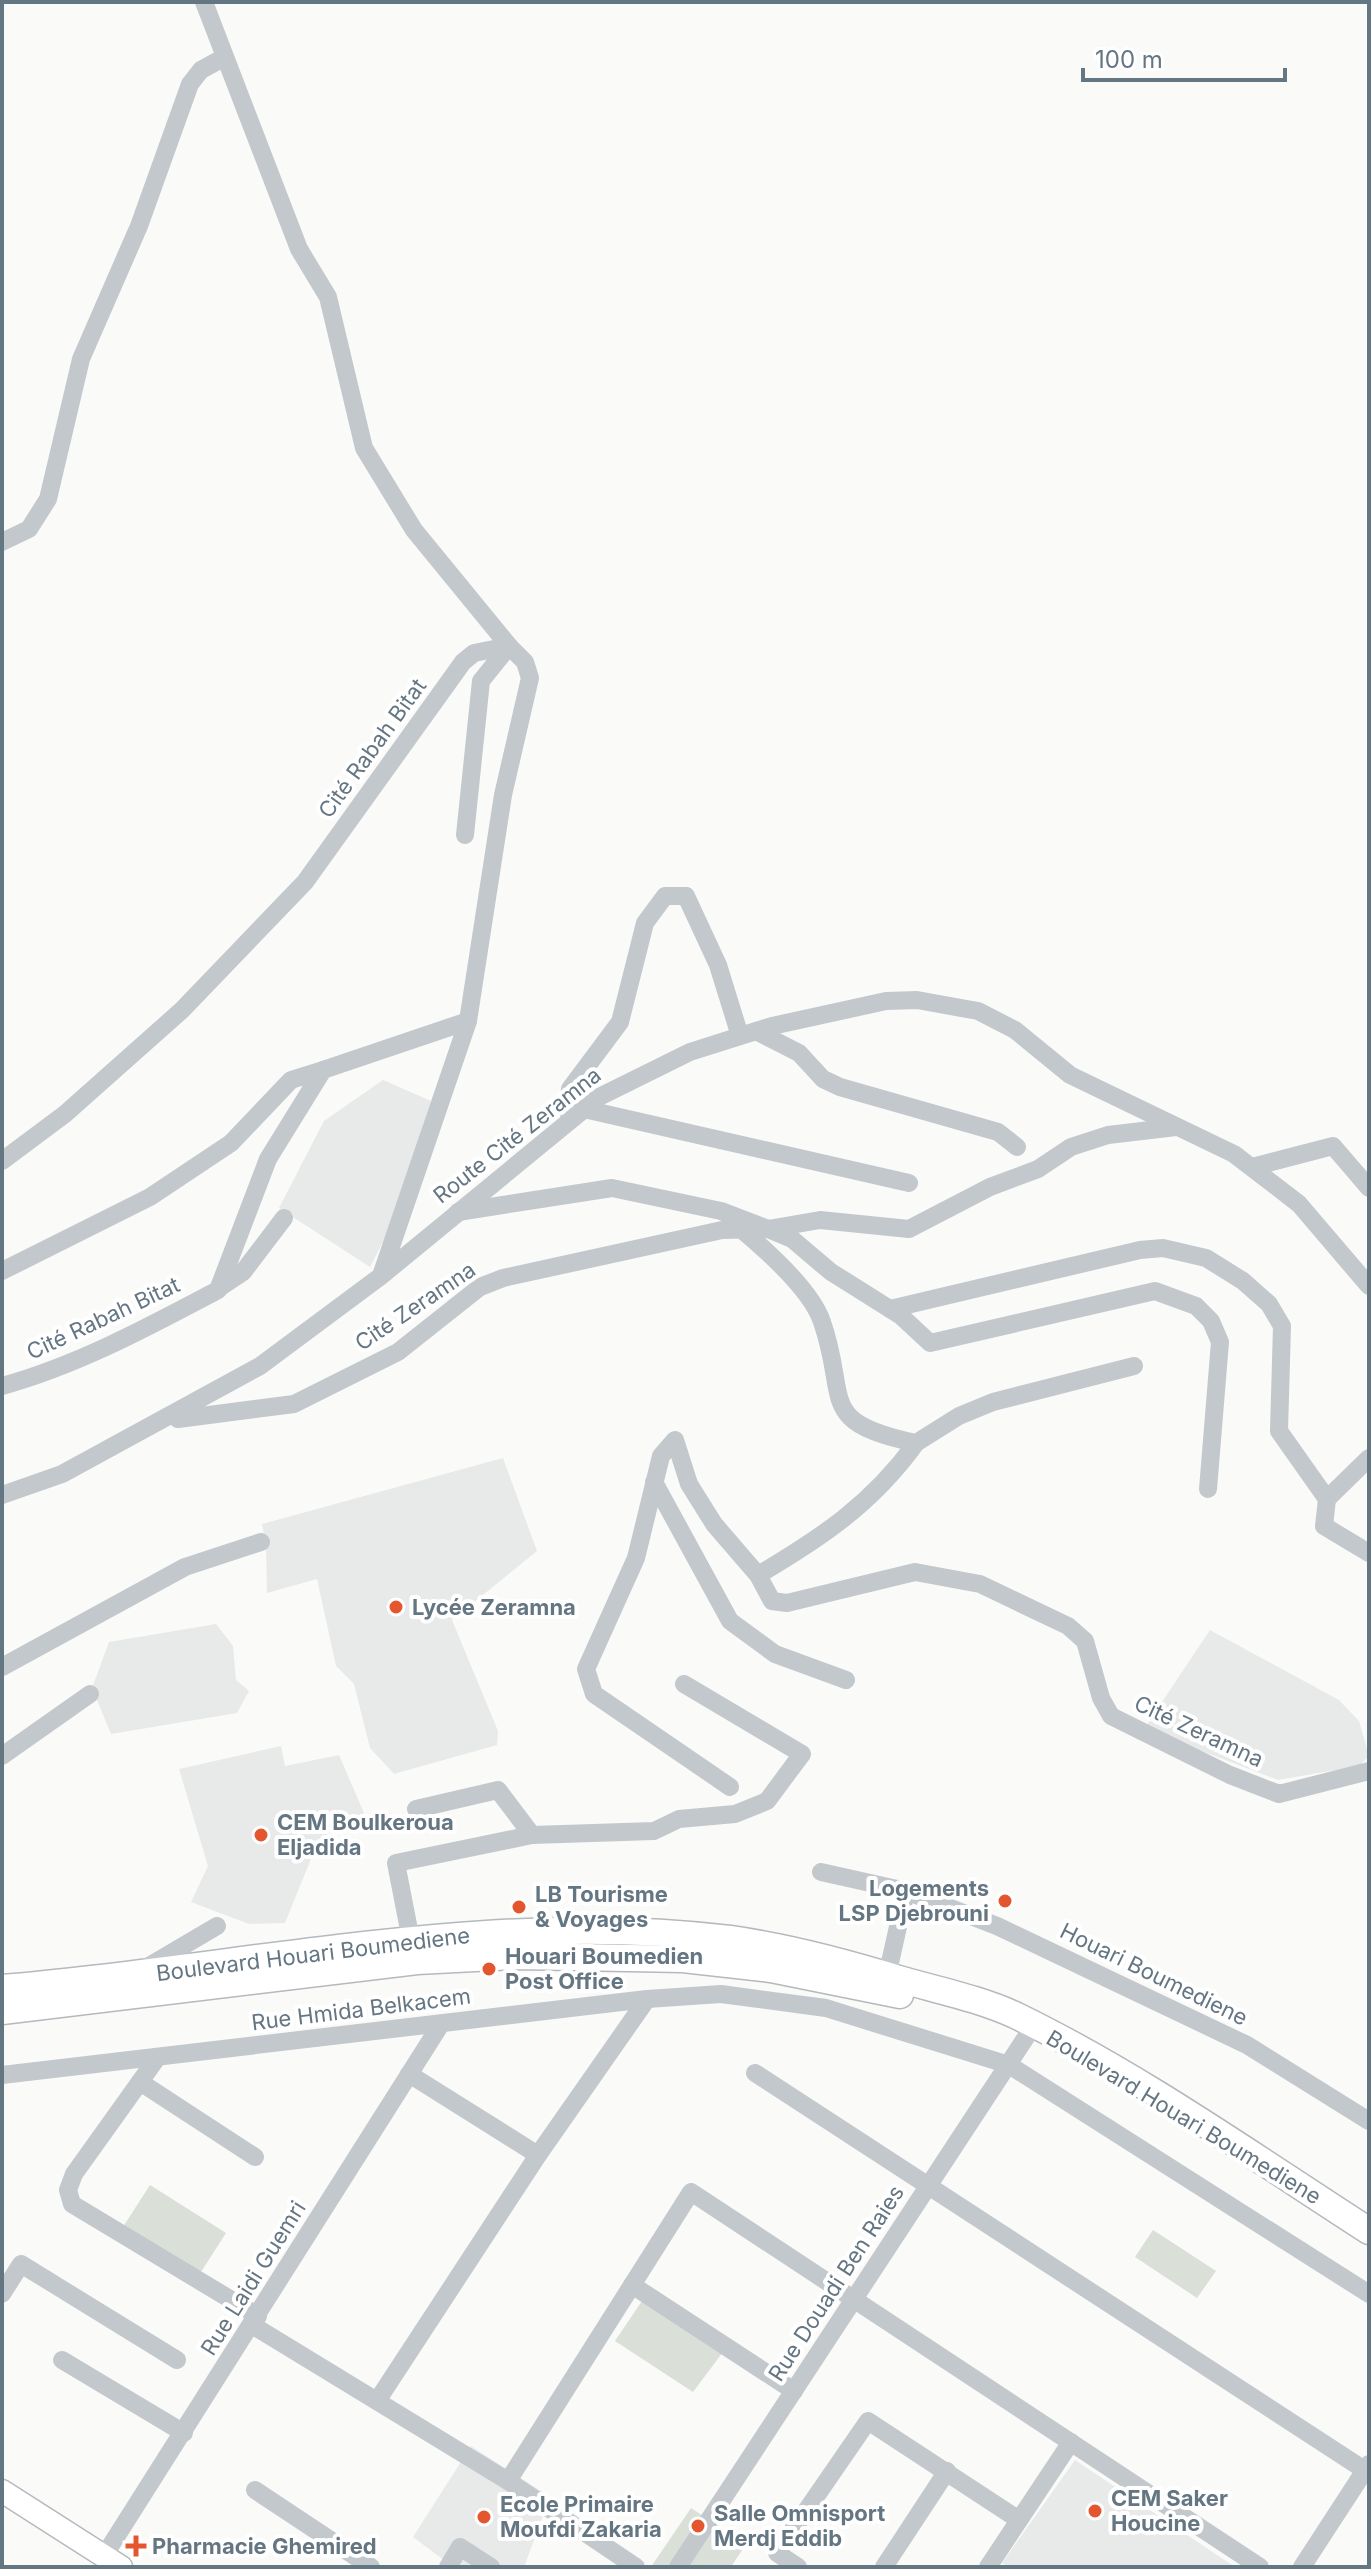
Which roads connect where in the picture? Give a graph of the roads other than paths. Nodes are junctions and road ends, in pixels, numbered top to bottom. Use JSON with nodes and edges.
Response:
{"nodes":[{"id":1,"x":204,"y":2,"type":"edge"},
{"id":2,"x":223,"y":58,"type":"junction"},
{"id":3,"x":2,"y":542,"type":"edge"},
{"id":4,"x":509,"y":646,"type":"junction"},
{"id":5,"x":465,"y":835,"type":"dead end"},
{"id":6,"x":468,"y":1021,"type":"junction"},
{"id":7,"x":748,"y":1034,"type":"junction"},
{"id":8,"x":323,"y":1070,"type":"junction"},
{"id":9,"x":578,"y":1114,"type":"junction"},
{"id":10,"x":1176,"y":1127,"type":"junction"},
{"id":11,"x":1017,"y":1147,"type":"dead end"},
{"id":12,"x":2,"y":1161,"type":"edge"},
{"id":13,"x":1252,"y":1167,"type":"junction"},
{"id":14,"x":909,"y":1183,"type":"dead end"},
{"id":15,"x":1369,"y":1188,"type":"edge"},
{"id":16,"x":455,"y":1213,"type":"junction"},
{"id":17,"x":284,"y":1218,"type":"dead end"},
{"id":18,"x":741,"y":1229,"type":"junction"},
{"id":19,"x":768,"y":1229,"type":"junction"},
{"id":20,"x":2,"y":1271,"type":"edge"},
{"id":21,"x":381,"y":1276,"type":"junction"},
{"id":22,"x":1369,"y":1286,"type":"edge"},
{"id":23,"x":219,"y":1288,"type":"junction"},
{"id":24,"x":890,"y":1309,"type":"junction"},
{"id":25,"x":1134,"y":1366,"type":"dead end"},
{"id":26,"x":2,"y":1386,"type":"edge"},
{"id":27,"x":167,"y":1420,"type":"junction"},
{"id":28,"x":916,"y":1443,"type":"junction"},
{"id":29,"x":1368,"y":1461,"type":"edge"},
{"id":30,"x":654,"y":1482,"type":"junction"},
{"id":31,"x":1208,"y":1489,"type":"dead end"},
{"id":32,"x":2,"y":1495,"type":"edge"},
{"id":33,"x":1327,"y":1499,"type":"junction"},
{"id":34,"x":261,"y":1542,"type":"dead end"},
{"id":35,"x":1369,"y":1553,"type":"edge"},
{"id":36,"x":758,"y":1575,"type":"junction"},
{"id":37,"x":2,"y":1667,"type":"edge"},
{"id":38,"x":846,"y":1680,"type":"dead end"},
{"id":39,"x":684,"y":1684,"type":"dead end"},
{"id":40,"x":90,"y":1694,"type":"dead end"},
{"id":41,"x":2,"y":1756,"type":"edge"},
{"id":42,"x":1369,"y":1771,"type":"edge"},
{"id":43,"x":730,"y":1787,"type":"dead end"},
{"id":44,"x":416,"y":1809,"type":"dead end"},
{"id":45,"x":532,"y":1835,"type":"junction"},
{"id":46,"x":821,"y":1872,"type":"dead end"},
{"id":47,"x":906,"y":1891,"type":"junction"},
{"id":48,"x":217,"y":1926,"type":"dead end"},
{"id":49,"x":411,"y":1940,"type":"junction"},
{"id":50,"x":133,"y":1976,"type":"junction"},
{"id":51,"x":886,"y":1983,"type":"junction"},
{"id":52,"x":2,"y":1988,"type":"edge"},
{"id":53,"x":114,"y":1999,"type":"junction"},
{"id":54,"x":647,"y":1999,"type":"junction"},
{"id":55,"x":2,"y":2011,"type":"edge"},
{"id":56,"x":2,"y":2024,"type":"edge"},
{"id":57,"x":441,"y":2024,"type":"junction"},
{"id":58,"x":1030,"y":2031,"type":"junction"},
{"id":59,"x":157,"y":2058,"type":"junction"},
{"id":60,"x":1009,"y":2065,"type":"junction"},
{"id":61,"x":755,"y":2073,"type":"dead end"},
{"id":62,"x":409,"y":2074,"type":"junction"},
{"id":63,"x":2,"y":2075,"type":"edge"},
{"id":64,"x":140,"y":2082,"type":"junction"},
{"id":65,"x":1369,"y":2121,"type":"edge"},
{"id":66,"x":538,"y":2155,"type":"junction"},
{"id":67,"x":255,"y":2157,"type":"dead end"},
{"id":68,"x":928,"y":2187,"type":"junction"},
{"id":69,"x":1369,"y":2231,"type":"edge"},
{"id":70,"x":1369,"y":2246,"type":"edge"},
{"id":71,"x":632,"y":2285,"type":"junction"},
{"id":72,"x":2,"y":2294,"type":"edge"},
{"id":73,"x":1369,"y":2294,"type":"edge"},
{"id":74,"x":855,"y":2299,"type":"junction"},
{"id":75,"x":255,"y":2321,"type":"junction"},
{"id":76,"x":62,"y":2360,"type":"dead end"},
{"id":77,"x":177,"y":2360,"type":"dead end"},
{"id":78,"x":794,"y":2391,"type":"junction"},
{"id":79,"x":377,"y":2401,"type":"junction"},
{"id":80,"x":184,"y":2433,"type":"junction"},
{"id":81,"x":1071,"y":2442,"type":"junction"},
{"id":82,"x":1368,"y":2469,"type":"edge"},
{"id":83,"x":947,"y":2471,"type":"junction"},
{"id":84,"x":508,"y":2481,"type":"junction"},
{"id":85,"x":255,"y":2490,"type":"dead end"},
{"id":86,"x":2,"y":2491,"type":"edge"},
{"id":87,"x":1019,"y":2520,"type":"junction"},
{"id":88,"x":772,"y":2560,"type":"edge"},
{"id":89,"x":113,"y":2561,"type":"edge"},
{"id":90,"x":371,"y":2567,"type":"edge"},
{"id":91,"x":448,"y":2567,"type":"edge"},
{"id":92,"x":491,"y":2567,"type":"edge"},
{"id":93,"x":636,"y":2567,"type":"edge"},
{"id":94,"x":678,"y":2567,"type":"edge"},
{"id":95,"x":798,"y":2567,"type":"edge"},
{"id":96,"x":884,"y":2567,"type":"edge"},
{"id":97,"x":988,"y":2567,"type":"edge"},
{"id":98,"x":1260,"y":2567,"type":"edge"},
{"id":99,"x":1302,"y":2567,"type":"edge"}],
"edges":[{"from":1,"to":2,"type":"street"},
{"from":2,"to":3,"type":"street"},
{"from":2,"to":4,"type":"street"},
{"from":4,"to":5,"type":"street"},
{"from":4,"to":6,"type":"street"},
{"from":4,"to":12,"type":"street","name":"Cité Rabah Bitat"},
{"from":6,"to":8,"type":"street"},
{"from":6,"to":21,"type":"street"},
{"from":7,"to":9,"type":"street","name":"Route Cité Zeramna"},
{"from":7,"to":9,"type":"street"},
{"from":7,"to":10,"type":"street","name":"Route Cité Zeramna"},
{"from":7,"to":11,"type":"street"},
{"from":8,"to":20,"type":"street"},
{"from":8,"to":23,"type":"street"},
{"from":9,"to":14,"type":"street"},
{"from":9,"to":16,"type":"street","name":"Route Cité Zeramna"},
{"from":10,"to":13,"type":"street","name":"Route Cité Zeramna"},
{"from":10,"to":19,"type":"street"},
{"from":13,"to":15,"type":"street"},
{"from":13,"to":22,"type":"street","name":"Route Cité Zeramna"},
{"from":16,"to":19,"type":"street","name":"Cité Zeramna"},
{"from":16,"to":21,"type":"street","name":"Route Cité Zeramna"},
{"from":17,"to":23,"type":"street","name":"Cité Rabah Bitat"},
{"from":18,"to":19,"type":"street","name":"Cité Zeramna"},
{"from":18,"to":27,"type":"street","name":"Cité Zeramna"},
{"from":18,"to":28,"type":"street"},
{"from":19,"to":24,"type":"street","name":"Cité Zeramna"},
{"from":21,"to":27,"type":"street","name":"Route Cité Zeramna"},
{"from":23,"to":26,"type":"street","name":"Cité Rabah Bitat"},
{"from":24,"to":31,"type":"street","name":"Cité Zeramna"},
{"from":24,"to":33,"type":"street"},
{"from":25,"to":28,"type":"street"},
{"from":27,"to":32,"type":"street","name":"Route Cité Zeramna"},
{"from":28,"to":36,"type":"street"},
{"from":29,"to":33,"type":"street"},
{"from":30,"to":36,"type":"street","name":"Cité Zeramna"},
{"from":30,"to":38,"type":"street"},
{"from":30,"to":43,"type":"street","name":"Cité Zeramna"},
{"from":33,"to":35,"type":"street"},
{"from":34,"to":37,"type":"street"},
{"from":36,"to":42,"type":"street","name":"Cité Zeramna"},
{"from":39,"to":45,"type":"street"},
{"from":40,"to":41,"type":"street"},
{"from":44,"to":45,"type":"street"},
{"from":45,"to":49,"type":"street"},
{"from":46,"to":47,"type":"street","name":"Houari Boumediene"},
{"from":47,"to":51,"type":"street"},
{"from":47,"to":65,"type":"street","name":"Houari Boumediene"},
{"from":48,"to":50,"type":"street"},
{"from":49,"to":50,"type":"highway","name":"Boulevard Houari Boumediene"},
{"from":49,"to":51,"type":"highway","name":"Boulevard Houari Boumediene"},
{"from":50,"to":52,"type":"highway","name":"Boulevard Houari Boumediene"},
{"from":51,"to":53,"type":"highway","name":"Boulevard Houari Boumediene"},
{"from":51,"to":58,"type":"highway","name":"Boulevard Houari Boumediene"},
{"from":53,"to":55,"type":"highway","name":"Boulevard Houari Boumediene"},
{"from":53,"to":56,"type":"highway"},
{"from":54,"to":57,"type":"street","name":"Rue Hmida Belkacem"},
{"from":54,"to":60,"type":"street","name":"Rue Hmida Belkacem"},
{"from":54,"to":66,"type":"street"},
{"from":57,"to":59,"type":"street","name":"Rue Hmida Belkacem"},
{"from":57,"to":62,"type":"street","name":"Rue Laidi Guemri"},
{"from":58,"to":60,"type":"street","name":"Rue Douadi Ben Raies"},
{"from":58,"to":69,"type":"highway","name":"Boulevard Houari Boumediene"},
{"from":58,"to":70,"type":"highway","name":"Boulevard Houari Boumediene"},
{"from":59,"to":63,"type":"street","name":"Rue Hmida Belkacem"},
{"from":59,"to":64,"type":"street"},
{"from":60,"to":68,"type":"street","name":"Rue Douadi Ben Raies"},
{"from":60,"to":73,"type":"street","name":"Rue Hmida Belkacem"},
{"from":61,"to":68,"type":"street"},
{"from":62,"to":66,"type":"street"},
{"from":62,"to":75,"type":"street","name":"Rue Laidi Guemri"},
{"from":64,"to":67,"type":"street"},
{"from":64,"to":75,"type":"street"},
{"from":66,"to":79,"type":"street"},
{"from":68,"to":74,"type":"street","name":"Rue Douadi Ben Raies"},
{"from":68,"to":82,"type":"street"},
{"from":71,"to":74,"type":"street"},
{"from":71,"to":78,"type":"street"},
{"from":71,"to":84,"type":"street"},
{"from":72,"to":77,"type":"street"},
{"from":74,"to":78,"type":"street","name":"Rue Douadi Ben Raies"},
{"from":74,"to":81,"type":"street"},
{"from":75,"to":79,"type":"street"},
{"from":75,"to":80,"type":"street","name":"Rue Laidi Guemri"},
{"from":76,"to":80,"type":"street"},
{"from":78,"to":94,"type":"street","name":"Rue Douadi Ben Raies"},
{"from":79,"to":84,"type":"street"},
{"from":80,"to":89,"type":"street","name":"Rue Laidi Guemri"},
{"from":81,"to":87,"type":"street"},
{"from":81,"to":98,"type":"street"},
{"from":82,"to":99,"type":"street"},
{"from":83,"to":87,"type":"street"},
{"from":83,"to":88,"type":"street"},
{"from":83,"to":96,"type":"street"},
{"from":84,"to":93,"type":"street"},
{"from":85,"to":90,"type":"street"},
{"from":86,"to":89,"type":"main road"},
{"from":87,"to":97,"type":"street"},
{"from":88,"to":95,"type":"street"},
{"from":91,"to":92,"type":"street"}]}
